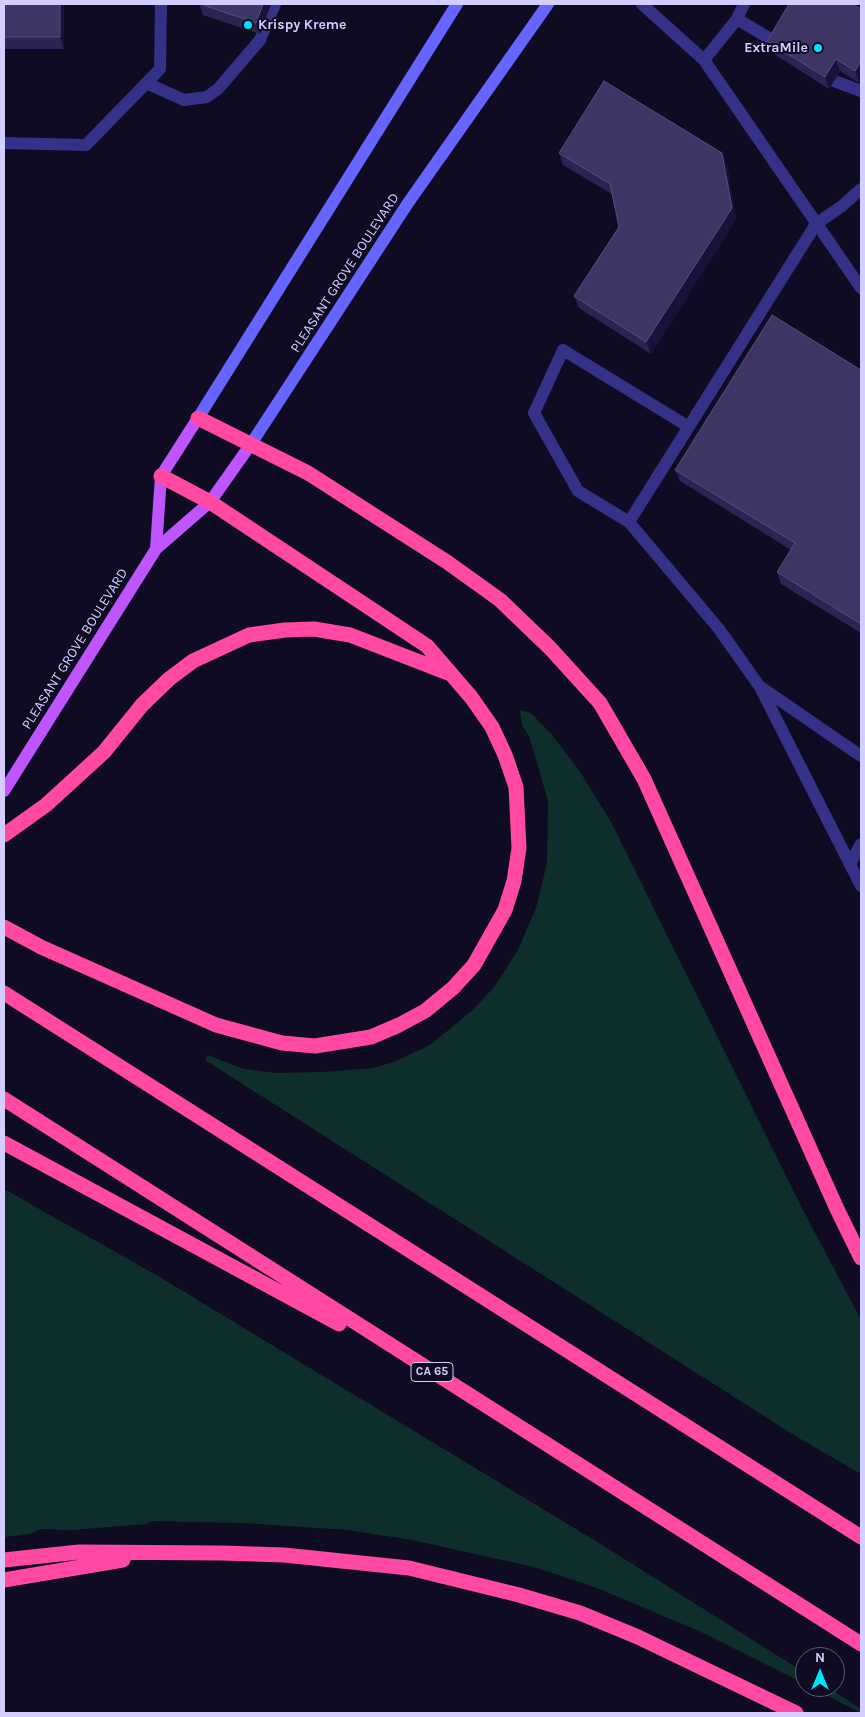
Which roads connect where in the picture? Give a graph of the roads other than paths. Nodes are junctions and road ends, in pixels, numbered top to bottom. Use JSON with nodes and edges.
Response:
{"nodes":[{"id":1,"x":161,"y":4,"type":"edge"},
{"id":2,"x":275,"y":4,"type":"edge"},
{"id":3,"x":457,"y":4,"type":"edge"},
{"id":4,"x":548,"y":4,"type":"edge"},
{"id":5,"x":642,"y":4,"type":"edge"},
{"id":6,"x":744,"y":4,"type":"edge"},
{"id":7,"x":737,"y":19,"type":"junction"},
{"id":8,"x":777,"y":43,"type":"edge"},
{"id":9,"x":704,"y":60,"type":"junction"},
{"id":10,"x":834,"y":81,"type":"edge"},
{"id":11,"x":146,"y":82,"type":"junction"},
{"id":12,"x":861,"y":91,"type":"edge"},
{"id":13,"x":4,"y":143,"type":"edge"},
{"id":14,"x":861,"y":189,"type":"edge"},
{"id":15,"x":816,"y":224,"type":"junction"},
{"id":16,"x":861,"y":288,"type":"edge"},
{"id":17,"x":198,"y":418,"type":"junction"},
{"id":18,"x":689,"y":427,"type":"junction"},
{"id":19,"x":251,"y":444,"type":"junction"},
{"id":20,"x":161,"y":476,"type":"junction"},
{"id":21,"x":210,"y":502,"type":"junction"},
{"id":22,"x":630,"y":522,"type":"junction"},
{"id":23,"x":156,"y":549,"type":"junction"},
{"id":24,"x":450,"y":673,"type":"junction"},
{"id":25,"x":760,"y":687,"type":"junction"},
{"id":26,"x":861,"y":756,"type":"edge"},
{"id":27,"x":4,"y":791,"type":"edge"},
{"id":28,"x":4,"y":835,"type":"edge"},
{"id":29,"x":861,"y":844,"type":"edge"},
{"id":30,"x":850,"y":864,"type":"junction"},
{"id":31,"x":861,"y":886,"type":"edge"},
{"id":32,"x":4,"y":927,"type":"edge"},
{"id":33,"x":4,"y":993,"type":"edge"},
{"id":34,"x":4,"y":1099,"type":"edge"},
{"id":35,"x":4,"y":1143,"type":"edge"},
{"id":36,"x":861,"y":1258,"type":"edge"},
{"id":37,"x":455,"y":1386,"type":"junction"},
{"id":38,"x":861,"y":1537,"type":"edge"},
{"id":39,"x":153,"y":1554,"type":"junction"},
{"id":40,"x":4,"y":1560,"type":"edge"},
{"id":41,"x":4,"y":1580,"type":"edge"},
{"id":42,"x":861,"y":1644,"type":"edge"},
{"id":43,"x":796,"y":1713,"type":"edge"}],
"edges":[{"from":1,"to":11,"type":"lane"},
{"from":2,"to":11,"type":"lane"},
{"from":3,"to":17,"type":"main road","name":"PLEASANT GROVE BOULEVARD"},
{"from":4,"to":19,"type":"main road","name":"PLEASANT GROVE BOULEVARD"},
{"from":5,"to":9,"type":"lane"},
{"from":6,"to":7,"type":"lane"},
{"from":7,"to":8,"type":"lane"},
{"from":7,"to":9,"type":"lane"},
{"from":9,"to":15,"type":"lane"},
{"from":10,"to":12,"type":"lane"},
{"from":11,"to":13,"type":"lane"},
{"from":14,"to":15,"type":"lane"},
{"from":15,"to":16,"type":"lane"},
{"from":15,"to":18,"type":"lane"},
{"from":17,"to":19,"type":"highway"},
{"from":17,"to":20,"type":"main road","name":"PLEASANT GROVE BOULEVARD"},
{"from":18,"to":22,"type":"lane"},
{"from":18,"to":22,"type":"lane"},
{"from":19,"to":21,"type":"main road","name":"PLEASANT GROVE BOULEVARD"},
{"from":19,"to":36,"type":"highway"},
{"from":20,"to":21,"type":"highway"},
{"from":20,"to":23,"type":"main road","name":"PLEASANT GROVE BOULEVARD"},
{"from":21,"to":23,"type":"main road","name":"PLEASANT GROVE BOULEVARD"},
{"from":21,"to":24,"type":"highway"},
{"from":22,"to":25,"type":"lane"},
{"from":23,"to":27,"type":"main road","name":"PLEASANT GROVE BOULEVARD"},
{"from":24,"to":28,"type":"highway"},
{"from":24,"to":32,"type":"highway"},
{"from":25,"to":26,"type":"lane"},
{"from":25,"to":30,"type":"lane"},
{"from":29,"to":30,"type":"lane"},
{"from":30,"to":31,"type":"lane"},
{"from":33,"to":38,"type":"highway"},
{"from":34,"to":37,"type":"highway","number":"CA 65"},
{"from":35,"to":37,"type":"highway"},
{"from":37,"to":42,"type":"highway","number":"CA 65"},
{"from":39,"to":40,"type":"highway"},
{"from":39,"to":41,"type":"highway"},
{"from":39,"to":43,"type":"highway"}]}
